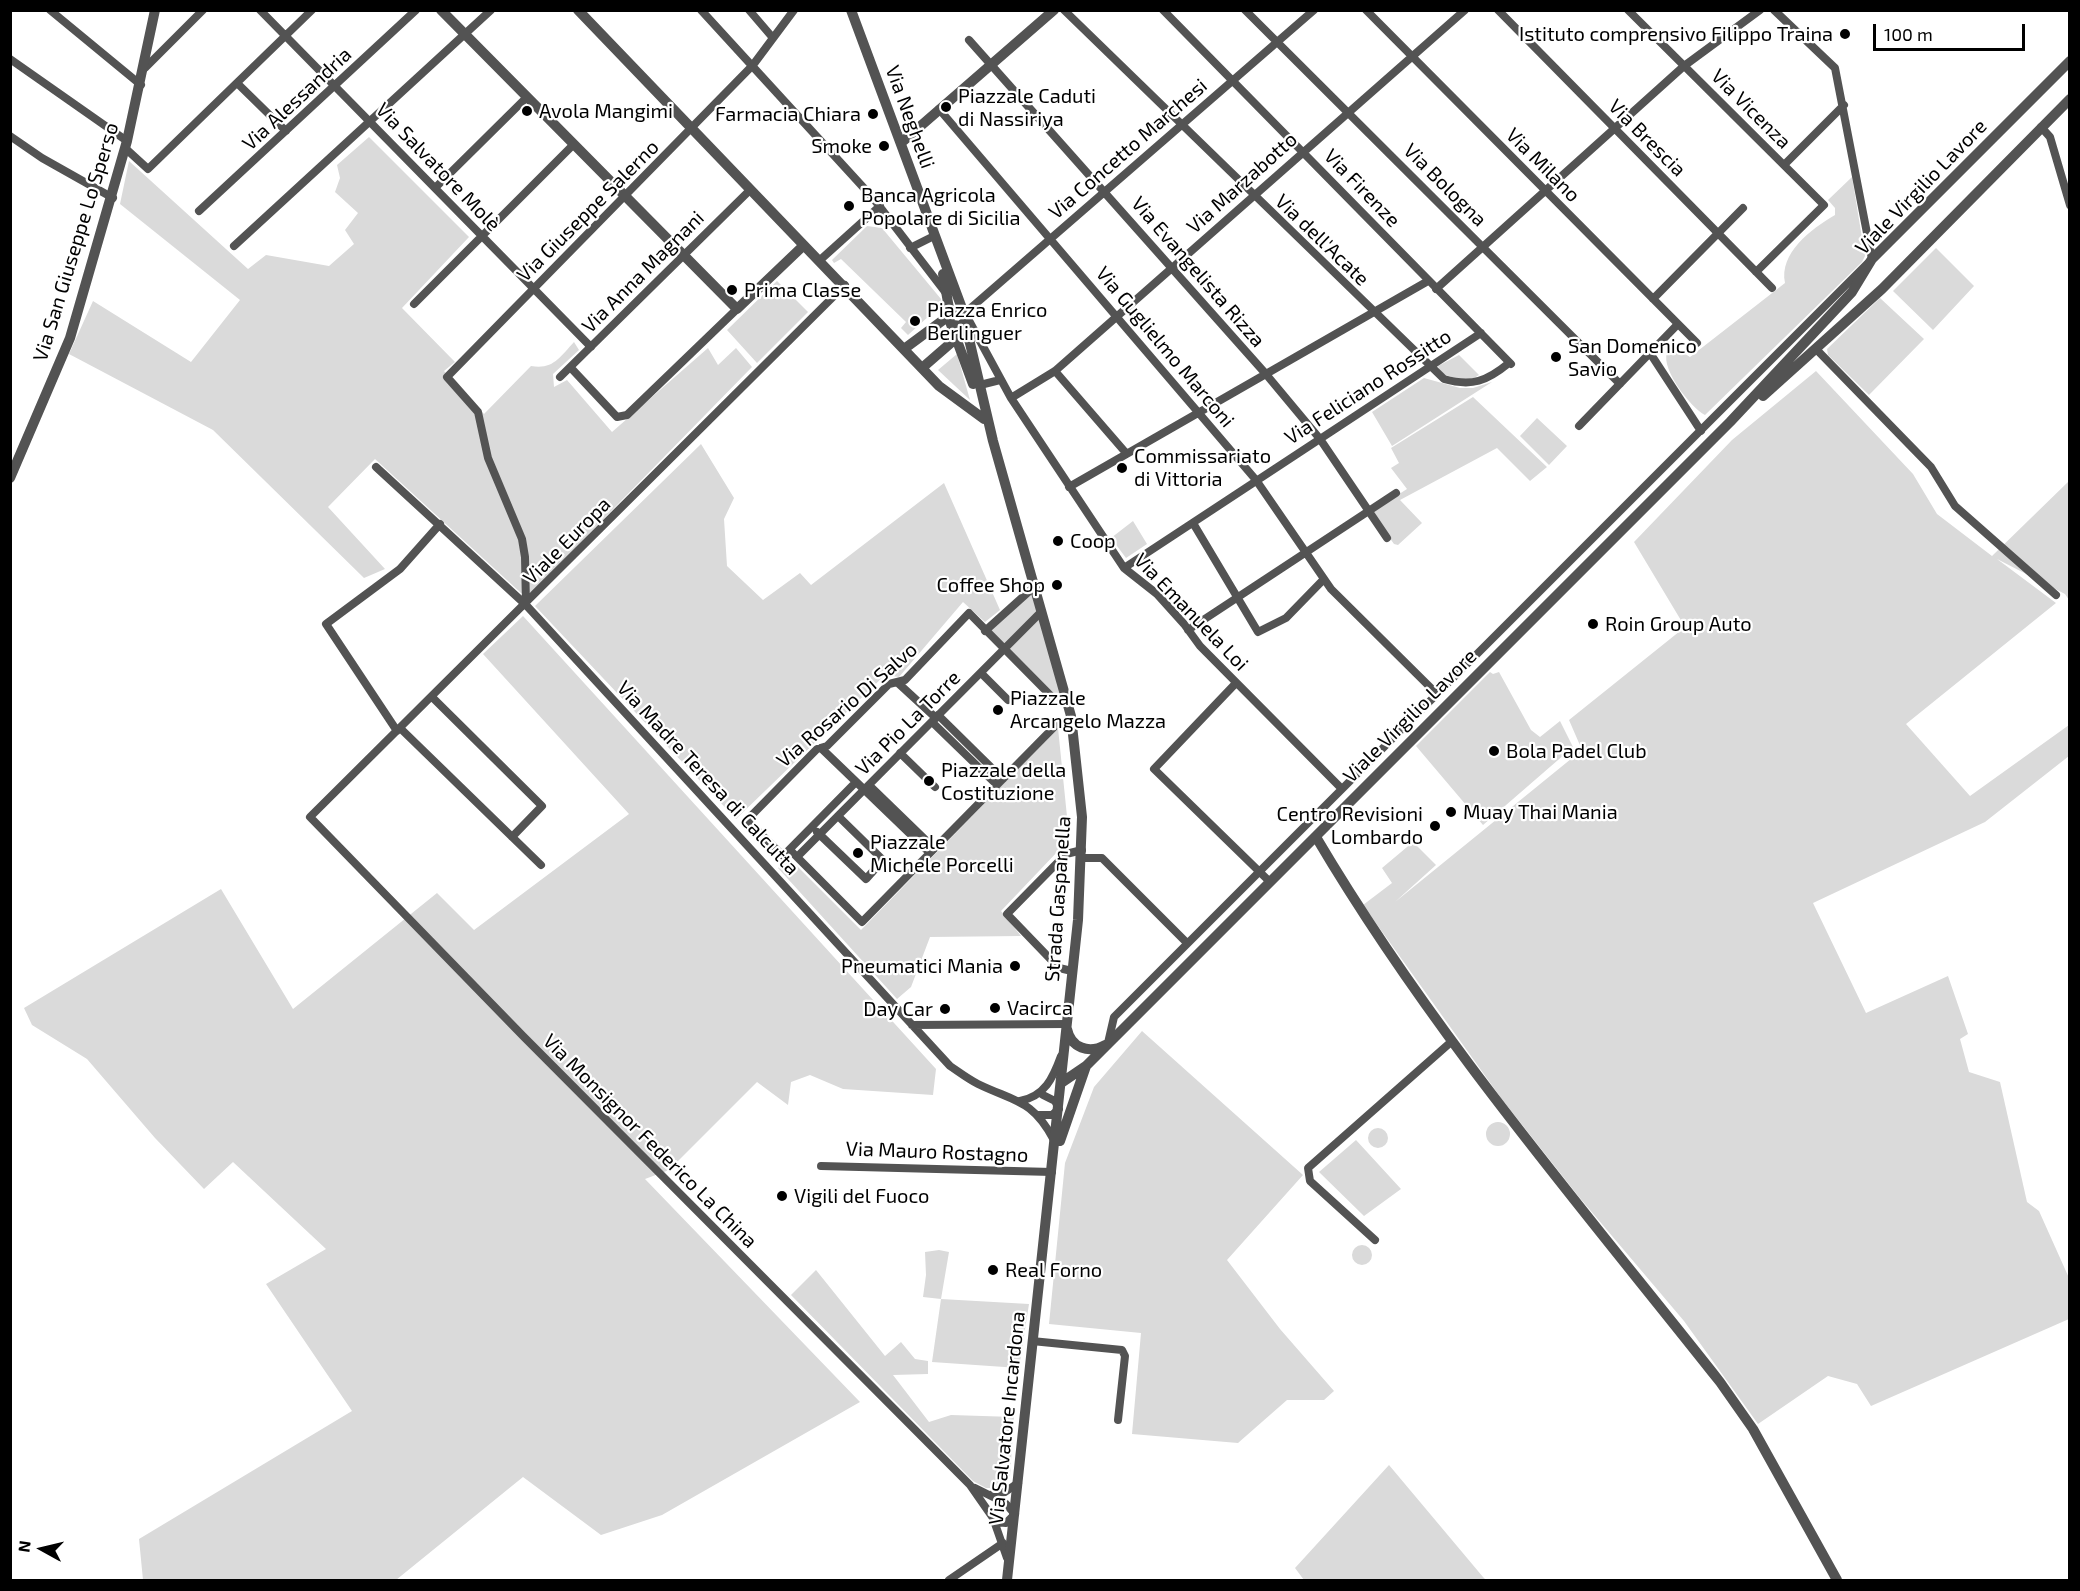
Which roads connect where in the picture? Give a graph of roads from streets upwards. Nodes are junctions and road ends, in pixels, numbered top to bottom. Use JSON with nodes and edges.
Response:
{"nodes":[{"id":1,"x":50,"y":10,"type":"edge"},
{"id":2,"x":155,"y":10,"type":"edge"},
{"id":3,"x":203,"y":10,"type":"edge"},
{"id":4,"x":260,"y":10,"type":"edge"},
{"id":5,"x":312,"y":10,"type":"edge"},
{"id":6,"x":416,"y":10,"type":"edge"},
{"id":7,"x":441,"y":10,"type":"edge"},
{"id":8,"x":491,"y":10,"type":"edge"},
{"id":9,"x":578,"y":10,"type":"edge"},
{"id":10,"x":701,"y":10,"type":"edge"},
{"id":11,"x":749,"y":10,"type":"edge"},
{"id":12,"x":851,"y":10,"type":"edge"},
{"id":13,"x":1054,"y":10,"type":"edge"},
{"id":14,"x":1064,"y":10,"type":"edge"},
{"id":15,"x":1163,"y":10,"type":"edge"},
{"id":16,"x":1245,"y":10,"type":"edge"},
{"id":17,"x":1314,"y":10,"type":"edge"},
{"id":18,"x":1366,"y":10,"type":"edge"},
{"id":19,"x":1465,"y":10,"type":"edge"},
{"id":20,"x":1498,"y":10,"type":"edge"},
{"id":21,"x":1629,"y":10,"type":"edge"},
{"id":22,"x":1760,"y":10,"type":"edge"},
{"id":23,"x":1774,"y":10,"type":"edge"},
{"id":24,"x":789,"y":12,"type":"edge"},
{"id":25,"x":464,"y":35,"type":"junction"},
{"id":26,"x":285,"y":36,"type":"junction"},
{"id":27,"x":773,"y":38,"type":"junction"},
{"id":28,"x":969,"y":40,"type":"dead end"},
{"id":29,"x":1277,"y":42,"type":"junction"},
{"id":30,"x":1411,"y":57,"type":"junction"},
{"id":31,"x":10,"y":59,"type":"edge"},
{"id":32,"x":2070,"y":61,"type":"edge"},
{"id":33,"x":991,"y":64,"type":"junction"},
{"id":34,"x":753,"y":65,"type":"junction"},
{"id":35,"x":1684,"y":66,"type":"junction"},
{"id":36,"x":145,"y":68,"type":"junction"},
{"id":37,"x":1233,"y":80,"type":"junction"},
{"id":38,"x":237,"y":83,"type":"junction"},
{"id":39,"x":141,"y":85,"type":"junction"},
{"id":40,"x":335,"y":86,"type":"junction"},
{"id":41,"x":526,"y":98,"type":"junction"},
{"id":42,"x":2070,"y":99,"type":"edge"},
{"id":43,"x":1844,"y":105,"type":"junction"},
{"id":44,"x":939,"y":109,"type":"junction"},
{"id":45,"x":1347,"y":111,"type":"junction"},
{"id":46,"x":369,"y":120,"type":"junction"},
{"id":47,"x":1181,"y":125,"type":"junction"},
{"id":48,"x":2041,"y":127,"type":"junction"},
{"id":49,"x":1614,"y":128,"type":"junction"},
{"id":50,"x":693,"y":129,"type":"junction"},
{"id":51,"x":286,"y":131,"type":"junction"},
{"id":52,"x":10,"y":136,"type":"edge"},
{"id":53,"x":901,"y":143,"type":"junction"},
{"id":54,"x":126,"y":145,"type":"junction"},
{"id":55,"x":573,"y":145,"type":"junction"},
{"id":56,"x":1302,"y":151,"type":"junction"},
{"id":57,"x":1784,"y":165,"type":"junction"},
{"id":58,"x":435,"y":188,"type":"junction"},
{"id":59,"x":750,"y":190,"type":"junction"},
{"id":60,"x":1104,"y":191,"type":"junction"},
{"id":61,"x":1546,"y":191,"type":"junction"},
{"id":62,"x":1253,"y":196,"type":"junction"},
{"id":63,"x":624,"y":197,"type":"junction"},
{"id":64,"x":112,"y":198,"type":"junction"},
{"id":65,"x":2070,"y":205,"type":"edge"},
{"id":66,"x":880,"y":206,"type":"junction"},
{"id":67,"x":1743,"y":208,"type":"dead end"},
{"id":68,"x":199,"y":211,"type":"dead end"},
{"id":69,"x":1718,"y":233,"type":"junction"},
{"id":70,"x":482,"y":236,"type":"junction"},
{"id":71,"x":934,"y":236,"type":"junction"},
{"id":72,"x":1050,"y":238,"type":"junction"},
{"id":73,"x":234,"y":246,"type":"dead end"},
{"id":74,"x":803,"y":246,"type":"junction"},
{"id":75,"x":1482,"y":246,"type":"junction"},
{"id":76,"x":910,"y":248,"type":"junction"},
{"id":77,"x":683,"y":255,"type":"junction"},
{"id":78,"x":1872,"y":259,"type":"junction"},
{"id":79,"x":819,"y":261,"type":"junction"},
{"id":80,"x":1173,"y":267,"type":"junction"},
{"id":81,"x":1756,"y":272,"type":"junction"},
{"id":82,"x":1428,"y":281,"type":"junction"},
{"id":83,"x":845,"y":285,"type":"junction"},
{"id":84,"x":1437,"y":288,"type":"junction"},
{"id":85,"x":1772,"y":288,"type":"dead end"},
{"id":86,"x":534,"y":289,"type":"junction"},
{"id":87,"x":946,"y":293,"type":"junction"},
{"id":88,"x":1653,"y":299,"type":"junction"},
{"id":89,"x":414,"y":304,"type":"dead end"},
{"id":90,"x":737,"y":309,"type":"junction"},
{"id":91,"x":1374,"y":312,"type":"junction"},
{"id":92,"x":1116,"y":316,"type":"junction"},
{"id":93,"x":959,"y":318,"type":"junction"},
{"id":94,"x":1678,"y":324,"type":"junction"},
{"id":95,"x":1481,"y":333,"type":"junction"},
{"id":96,"x":958,"y":339,"type":"junction"},
{"id":97,"x":1697,"y":343,"type":"dead end"},
{"id":98,"x":591,"y":347,"type":"junction"},
{"id":99,"x":904,"y":349,"type":"junction"},
{"id":100,"x":1816,"y":349,"type":"junction"},
{"id":101,"x":1650,"y":353,"type":"junction"},
{"id":102,"x":1510,"y":363,"type":"joint"},
{"id":103,"x":1429,"y":366,"type":"junction"},
{"id":104,"x":571,"y":368,"type":"junction"},
{"id":105,"x":922,"y":368,"type":"junction"},
{"id":106,"x":1055,"y":371,"type":"junction"},
{"id":107,"x":1264,"y":373,"type":"junction"},
{"id":108,"x":560,"y":377,"type":"dead end"},
{"id":109,"x":1000,"y":380,"type":"junction"},
{"id":110,"x":1620,"y":384,"type":"junction"},
{"id":111,"x":980,"y":385,"type":"junction"},
{"id":112,"x":1011,"y":398,"type":"junction"},
{"id":113,"x":1198,"y":412,"type":"junction"},
{"id":114,"x":984,"y":419,"type":"junction"},
{"id":115,"x":1730,"y":422,"type":"junction"},
{"id":116,"x":1579,"y":426,"type":"dead end"},
{"id":117,"x":1701,"y":431,"type":"junction"},
{"id":118,"x":1320,"y":439,"type":"junction"},
{"id":119,"x":993,"y":441,"type":"junction"},
{"id":120,"x":1126,"y":453,"type":"junction"},
{"id":121,"x":376,"y":466,"type":"dead end"},
{"id":122,"x":10,"y":478,"type":"edge"},
{"id":123,"x":1256,"y":480,"type":"junction"},
{"id":124,"x":1069,"y":487,"type":"junction"},
{"id":125,"x":1396,"y":493,"type":"dead end"},
{"id":126,"x":1369,"y":511,"type":"junction"},
{"id":127,"x":1192,"y":523,"type":"junction"},
{"id":128,"x":440,"y":524,"type":"junction"},
{"id":129,"x":1387,"y":538,"type":"dead end"},
{"id":130,"x":1307,"y":552,"type":"junction"},
{"id":131,"x":1124,"y":568,"type":"junction"},
{"id":132,"x":1324,"y":579,"type":"junction"},
{"id":133,"x":1035,"y":586,"type":"junction"},
{"id":134,"x":2056,"y":595,"type":"dead end"},
{"id":135,"x":1238,"y":597,"type":"junction"},
{"id":136,"x":526,"y":605,"type":"junction"},
{"id":137,"x":1041,"y":612,"type":"junction"},
{"id":138,"x":1188,"y":630,"type":"junction"},
{"id":139,"x":985,"y":631,"type":"junction"},
{"id":140,"x":1004,"y":649,"type":"junction"},
{"id":141,"x":981,"y":673,"type":"junction"},
{"id":142,"x":898,"y":682,"type":"junction"},
{"id":143,"x":1449,"y":682,"type":"junction"},
{"id":144,"x":1236,"y":683,"type":"junction"},
{"id":145,"x":1459,"y":692,"type":"junction"},
{"id":146,"x":1437,"y":694,"type":"junction"},
{"id":147,"x":1051,"y":696,"type":"dead end"},
{"id":148,"x":432,"y":697,"type":"junction"},
{"id":149,"x":1008,"y":699,"type":"dead end"},
{"id":150,"x":935,"y":718,"type":"junction"},
{"id":151,"x":1059,"y":722,"type":"dead end"},
{"id":152,"x":399,"y":730,"type":"junction"},
{"id":153,"x":821,"y":748,"type":"junction"},
{"id":154,"x":900,"y":753,"type":"junction"},
{"id":155,"x":856,"y":782,"type":"junction"},
{"id":156,"x":1000,"y":782,"type":"junction"},
{"id":157,"x":866,"y":787,"type":"junction"},
{"id":158,"x":935,"y":787,"type":"dead end"},
{"id":159,"x":1341,"y":788,"type":"junction"},
{"id":160,"x":838,"y":816,"type":"junction"},
{"id":161,"x":310,"y":817,"type":"joint"},
{"id":162,"x":812,"y":827,"type":"junction"},
{"id":163,"x":820,"y":835,"type":"junction"},
{"id":164,"x":512,"y":837,"type":"junction"},
{"id":165,"x":1316,"y":837,"type":"junction"},
{"id":166,"x":790,"y":850,"type":"junction"},
{"id":167,"x":932,"y":851,"type":"junction"},
{"id":168,"x":1082,"y":854,"type":"junction"},
{"id":169,"x":797,"y":857,"type":"junction"},
{"id":170,"x":541,"y":865,"type":"dead end"},
{"id":171,"x":1258,"y":871,"type":"junction"},
{"id":172,"x":1269,"y":881,"type":"junction"},
{"id":173,"x":1187,"y":943,"type":"junction"},
{"id":174,"x":1072,"y":971,"type":"junction"},
{"id":175,"x":1067,"y":1024,"type":"junction"},
{"id":176,"x":912,"y":1025,"type":"junction"},
{"id":177,"x":1451,"y":1042,"type":"junction"},
{"id":178,"x":1108,"y":1044,"type":"junction"},
{"id":179,"x":1065,"y":1045,"type":"junction"},
{"id":180,"x":1086,"y":1066,"type":"junction"},
{"id":181,"x":1060,"y":1083,"type":"junction"},
{"id":182,"x":1040,"y":1095,"type":"junction"},
{"id":183,"x":1020,"y":1101,"type":"junction"},
{"id":184,"x":1059,"y":1109,"type":"junction"},
{"id":185,"x":1038,"y":1115,"type":"junction"},
{"id":186,"x":1055,"y":1142,"type":"junction"},
{"id":187,"x":821,"y":1166,"type":"dead end"},
{"id":188,"x":1053,"y":1167,"type":"junction"},
{"id":189,"x":1375,"y":1240,"type":"dead end"},
{"id":190,"x":1032,"y":1341,"type":"junction"},
{"id":191,"x":1118,"y":1420,"type":"dead end"},
{"id":192,"x":1018,"y":1483,"type":"junction"},
{"id":193,"x":970,"y":1485,"type":"junction"},
{"id":194,"x":990,"y":1495,"type":"junction"},
{"id":195,"x":1015,"y":1514,"type":"junction"},
{"id":196,"x":995,"y":1522,"type":"junction"},
{"id":197,"x":1008,"y":1542,"type":"junction"},
{"id":198,"x":949,"y":1581,"type":"edge"},
{"id":199,"x":1007,"y":1581,"type":"edge"},
{"id":200,"x":1013,"y":1581,"type":"edge"},
{"id":201,"x":1838,"y":1581,"type":"edge"}],
"edges":[{"from":1,"to":39,"type":"street"},
{"from":2,"to":36,"type":"street","name":"Via San Giuseppe Lo Sperso"},
{"from":3,"to":36,"type":"street"},
{"from":4,"to":26,"type":"street","name":"Via Salvatore Molè"},
{"from":5,"to":26,"type":"street"},
{"from":6,"to":40,"type":"street","name":"Via Alessandria"},
{"from":7,"to":25,"type":"street"},
{"from":8,"to":25,"type":"street"},
{"from":9,"to":50,"type":"street"},
{"from":10,"to":34,"type":"street"},
{"from":11,"to":27,"type":"street"},
{"from":12,"to":53,"type":"street","name":"Via Neghelli"},
{"from":13,"to":33,"type":"street"},
{"from":14,"to":47,"type":"street","name":"Via dell'Acate"},
{"from":15,"to":37,"type":"street","name":"Via Firenze"},
{"from":16,"to":29,"type":"street","name":"Via Bologna"},
{"from":17,"to":29,"type":"street","name":"Via Concetto Marchesi"},
{"from":18,"to":30,"type":"street","name":"Via Milano"},
{"from":19,"to":30,"type":"street","name":"Via Marzabotto"},
{"from":20,"to":49,"type":"street","name":"Via Brescia"},
{"from":21,"to":35,"type":"street","name":"Via Vicenza"},
{"from":22,"to":35,"type":"street"},
{"from":23,"to":43,"type":"street"},
{"from":24,"to":27,"type":"street","name":"Via Giuseppe Salerno"},
{"from":25,"to":41,"type":"street"},
{"from":25,"to":46,"type":"street"},
{"from":26,"to":38,"type":"street"},
{"from":26,"to":40,"type":"street","name":"Via Salvatore Molè"},
{"from":27,"to":34,"type":"street","name":"Via Giuseppe Salerno"},
{"from":28,"to":33,"type":"street","name":"Via Evangelista Rizza"},
{"from":29,"to":37,"type":"street","name":"Via Concetto Marchesi"},
{"from":29,"to":45,"type":"street","name":"Via Bologna"},
{"from":30,"to":45,"type":"street","name":"Via Marzabotto"},
{"from":30,"to":61,"type":"street","name":"Via Milano"},
{"from":31,"to":54,"type":"street"},
{"from":32,"to":78,"type":"street","name":"Viale Virgilio Lavore"},
{"from":33,"to":44,"type":"street"},
{"from":33,"to":60,"type":"street","name":"Via Evangelista Rizza"},
{"from":34,"to":50,"type":"street","name":"Via Giuseppe Salerno"},
{"from":34,"to":66,"type":"street"},
{"from":35,"to":49,"type":"street"},
{"from":35,"to":57,"type":"street","name":"Via Vicenza"},
{"from":36,"to":39,"type":"street","name":"Via San Giuseppe Lo Sperso"},
{"from":37,"to":47,"type":"street","name":"Via Concetto Marchesi"},
{"from":37,"to":56,"type":"street","name":"Via Firenze"},
{"from":38,"to":51,"type":"street"},
{"from":38,"to":54,"type":"street"},
{"from":39,"to":54,"type":"street","name":"Via San Giuseppe Lo Sperso"},
{"from":40,"to":46,"type":"street","name":"Via Salvatore Molè"},
{"from":40,"to":51,"type":"street","name":"Via Alessandria"},
{"from":41,"to":55,"type":"street"},
{"from":41,"to":58,"type":"street"},
{"from":42,"to":48,"type":"street","name":"Viale Virgilio Lavore"},
{"from":43,"to":57,"type":"street"},
{"from":43,"to":78,"type":"street"},
{"from":44,"to":53,"type":"street"},
{"from":44,"to":72,"type":"street","name":"Via Guglielmo Marconi"},
{"from":45,"to":56,"type":"street","name":"Via Marzabotto"},
{"from":45,"to":75,"type":"street","name":"Via Bologna"},
{"from":46,"to":58,"type":"street","name":"Via Salvatore Molè"},
{"from":46,"to":73,"type":"street"},
{"from":47,"to":60,"type":"street","name":"Via Concetto Marchesi"},
{"from":47,"to":62,"type":"street","name":"Via dell'Acate"},
{"from":48,"to":65,"type":"street"},
{"from":48,"to":100,"type":"street","name":"Viale Virgilio Lavore"},
{"from":49,"to":61,"type":"street"},
{"from":49,"to":69,"type":"street","name":"Via Brescia"},
{"from":50,"to":59,"type":"street"},
{"from":50,"to":63,"type":"street","name":"Via Giuseppe Salerno"},
{"from":51,"to":68,"type":"street","name":"Via Alessandria"},
{"from":52,"to":64,"type":"street"},
{"from":53,"to":71,"type":"street","name":"Via Neghelli"},
{"from":54,"to":64,"type":"street","name":"Via San Giuseppe Lo Sperso"},
{"from":55,"to":63,"type":"street"},
{"from":55,"to":70,"type":"street"},
{"from":56,"to":62,"type":"street","name":"Via Marzabotto"},
{"from":56,"to":82,"type":"street","name":"Via Firenze"},
{"from":57,"to":81,"type":"street","name":"Via Vicenza"},
{"from":58,"to":70,"type":"street","name":"Via Salvatore Molè"},
{"from":59,"to":74,"type":"street"},
{"from":59,"to":77,"type":"street","name":"Via Anna Magnani"},
{"from":60,"to":72,"type":"street","name":"Via Concetto Marchesi"},
{"from":60,"to":80,"type":"street","name":"Via Evangelista Rizza"},
{"from":61,"to":75,"type":"street"},
{"from":61,"to":88,"type":"street","name":"Via Milano"},
{"from":62,"to":80,"type":"street","name":"Via Marzabotto"},
{"from":62,"to":91,"type":"street","name":"Via dell'Acate"},
{"from":63,"to":77,"type":"street"},
{"from":63,"to":86,"type":"street","name":"Via Giuseppe Salerno"},
{"from":64,"to":122,"type":"street","name":"Via San Giuseppe Lo Sperso"},
{"from":66,"to":76,"type":"street"},
{"from":66,"to":79,"type":"street"},
{"from":67,"to":69,"type":"street"},
{"from":69,"to":81,"type":"street","name":"Via Brescia"},
{"from":69,"to":88,"type":"street"},
{"from":70,"to":86,"type":"street","name":"Via Salvatore Molè"},
{"from":70,"to":89,"type":"street"},
{"from":71,"to":76,"type":"street"},
{"from":71,"to":87,"type":"street"},
{"from":71,"to":93,"type":"street"},
{"from":72,"to":92,"type":"street","name":"Via Guglielmo Marconi"},
{"from":72,"to":93,"type":"street","name":"Via Concetto Marchesi"},
{"from":74,"to":79,"type":"street"},
{"from":74,"to":90,"type":"street"},
{"from":75,"to":84,"type":"street"},
{"from":75,"to":110,"type":"street","name":"Via Bologna"},
{"from":76,"to":87,"type":"street"},
{"from":77,"to":90,"type":"street"},
{"from":77,"to":98,"type":"street","name":"Via Anna Magnani"},
{"from":78,"to":115,"type":"street","name":"Viale Virgilio Lavore"},
{"from":78,"to":117,"type":"street"},
{"from":79,"to":83,"type":"street"},
{"from":80,"to":92,"type":"street","name":"Via Marzabotto"},
{"from":80,"to":107,"type":"street","name":"Via Evangelista Rizza"},
{"from":81,"to":85,"type":"street","name":"Via Brescia"},
{"from":82,"to":84,"type":"street","name":"Via Firenze"},
{"from":82,"to":91,"type":"street"},
{"from":83,"to":99,"type":"street"},
{"from":83,"to":136,"type":"street","name":"Viale Europa"},
{"from":84,"to":95,"type":"street","name":"Via Firenze"},
{"from":86,"to":98,"type":"street","name":"Via Salvatore Molè"},
{"from":86,"to":136,"type":"street","name":"Via Giuseppe Salerno"},
{"from":87,"to":93,"type":"street"},
{"from":88,"to":94,"type":"street","name":"Via Milano"},
{"from":90,"to":104,"type":"street"},
{"from":91,"to":103,"type":"street","name":"Via dell'Acate"},
{"from":91,"to":107,"type":"street"},
{"from":92,"to":106,"type":"street","name":"Via Marzabotto"},
{"from":92,"to":113,"type":"street","name":"Via Guglielmo Marconi"},
{"from":93,"to":96,"type":"street","name":"Strada Gaspanella"},
{"from":93,"to":99,"type":"street"},
{"from":93,"to":109,"type":"street","name":"Via Emanuela Loi"},
{"from":93,"to":111,"type":"street","name":"Strada Gaspanella"},
{"from":94,"to":97,"type":"street","name":"Via Milano"},
{"from":94,"to":101,"type":"street"},
{"from":95,"to":102,"type":"street","name":"Via Firenze"},
{"from":95,"to":103,"type":"street","name":"Via Feliciano Rossitto"},
{"from":96,"to":105,"type":"street"},
{"from":96,"to":114,"type":"street","name":"Strada Gaspanella"},
{"from":98,"to":104,"type":"street","name":"Via Anna Magnani"},
{"from":99,"to":105,"type":"street"},
{"from":100,"to":115,"type":"street","name":"Viale Virgilio Lavore"},
{"from":100,"to":134,"type":"street"},
{"from":101,"to":110,"type":"street"},
{"from":101,"to":117,"type":"street"},
{"from":102,"to":103,"type":"street","name":"Via dell'Acate"},
{"from":103,"to":118,"type":"street","name":"Via Feliciano Rossitto"},
{"from":104,"to":108,"type":"street","name":"Via Anna Magnani"},
{"from":105,"to":114,"type":"street"},
{"from":106,"to":112,"type":"street","name":"Via Marzabotto"},
{"from":106,"to":120,"type":"street"},
{"from":107,"to":113,"type":"street"},
{"from":107,"to":118,"type":"street","name":"Via Evangelista Rizza"},
{"from":109,"to":111,"type":"street"},
{"from":109,"to":112,"type":"street","name":"Via Emanuela Loi"},
{"from":110,"to":116,"type":"street"},
{"from":111,"to":119,"type":"street","name":"Strada Gaspanella"},
{"from":112,"to":124,"type":"street","name":"Via Emanuela Loi"},
{"from":113,"to":120,"type":"street"},
{"from":113,"to":123,"type":"street","name":"Via Guglielmo Marconi"},
{"from":114,"to":119,"type":"street","name":"Strada Gaspanella"},
{"from":115,"to":145,"type":"street","name":"Viale Virgilio Lavore"},
{"from":117,"to":143,"type":"street"},
{"from":118,"to":123,"type":"street","name":"Via Feliciano Rossitto"},
{"from":118,"to":126,"type":"street","name":"Via Evangelista Rizza"},
{"from":119,"to":133,"type":"street","name":"Strada Gaspanella"},
{"from":120,"to":124,"type":"street"},
{"from":121,"to":128,"type":"street","name":"Via Madre Teresa di Calcutta"},
{"from":123,"to":127,"type":"street","name":"Via Feliciano Rossitto"},
{"from":123,"to":130,"type":"street","name":"Via Guglielmo Marconi"},
{"from":124,"to":131,"type":"street","name":"Via Emanuela Loi"},
{"from":125,"to":126,"type":"street"},
{"from":126,"to":129,"type":"street","name":"Via Evangelista Rizza"},
{"from":126,"to":130,"type":"street"},
{"from":127,"to":131,"type":"street","name":"Via Feliciano Rossitto"},
{"from":127,"to":135,"type":"street"},
{"from":128,"to":136,"type":"street","name":"Via Madre Teresa di Calcutta"},
{"from":128,"to":152,"type":"street"},
{"from":130,"to":132,"type":"street","name":"Via Guglielmo Marconi"},
{"from":130,"to":135,"type":"street"},
{"from":131,"to":138,"type":"street","name":"Via Emanuela Loi"},
{"from":132,"to":135,"type":"street"},
{"from":132,"to":146,"type":"street","name":"Via Guglielmo Marconi"},
{"from":133,"to":137,"type":"street","name":"Strada Gaspanella"},
{"from":133,"to":139,"type":"street"},
{"from":135,"to":138,"type":"street"},
{"from":136,"to":148,"type":"street","name":"Viale Europa"},
{"from":136,"to":176,"type":"street","name":"Via Madre Teresa di Calcutta"},
{"from":137,"to":140,"type":"street","name":"Via Pio La Torre"},
{"from":137,"to":168,"type":"street","name":"Strada Gaspanella"},
{"from":138,"to":144,"type":"street","name":"Via Emanuela Loi"},
{"from":139,"to":140,"type":"street"},
{"from":139,"to":142,"type":"street","name":"Via Rosario Di Salvo"},
{"from":140,"to":141,"type":"street","name":"Via Pio La Torre"},
{"from":140,"to":147,"type":"street"},
{"from":141,"to":149,"type":"street"},
{"from":141,"to":150,"type":"street","name":"Via Pio La Torre"},
{"from":142,"to":150,"type":"street"},
{"from":142,"to":153,"type":"street","name":"Via Rosario Di Salvo"},
{"from":143,"to":145,"type":"street"},
{"from":143,"to":146,"type":"street"},
{"from":144,"to":159,"type":"street","name":"Via Emanuela Loi"},
{"from":144,"to":171,"type":"street"},
{"from":145,"to":165,"type":"street","name":"Viale Virgilio Lavore"},
{"from":146,"to":159,"type":"street"},
{"from":148,"to":152,"type":"street","name":"Viale Europa"},
{"from":148,"to":164,"type":"street"},
{"from":150,"to":154,"type":"street","name":"Via Pio La Torre"},
{"from":150,"to":156,"type":"street"},
{"from":151,"to":156,"type":"street"},
{"from":152,"to":161,"type":"street","name":"Viale Europa"},
{"from":152,"to":164,"type":"street"},
{"from":153,"to":155,"type":"street"},
{"from":153,"to":166,"type":"street","name":"Via Rosario Di Salvo"},
{"from":154,"to":157,"type":"street","name":"Via Pio La Torre"},
{"from":154,"to":158,"type":"street"},
{"from":155,"to":157,"type":"street"},
{"from":155,"to":162,"type":"street"},
{"from":156,"to":167,"type":"street"},
{"from":157,"to":160,"type":"street","name":"Via Pio La Torre"},
{"from":157,"to":167,"type":"street"},
{"from":159,"to":171,"type":"street"},
{"from":160,"to":163,"type":"street","name":"Via Pio La Torre"},
{"from":160,"to":163,"type":"street"},
{"from":161,"to":193,"type":"street","name":"Via Monsignor Federico La China"},
{"from":162,"to":163,"type":"street"},
{"from":162,"to":166,"type":"street"},
{"from":163,"to":169,"type":"street","name":"Via Pio La Torre"},
{"from":164,"to":170,"type":"street"},
{"from":165,"to":172,"type":"street","name":"Viale Virgilio Lavore"},
{"from":165,"to":177,"type":"street"},
{"from":166,"to":169,"type":"street"},
{"from":167,"to":169,"type":"street"},
{"from":168,"to":173,"type":"street"},
{"from":168,"to":174,"type":"street","name":"Strada Gaspanella"},
{"from":168,"to":174,"type":"street"},
{"from":171,"to":172,"type":"street"},
{"from":171,"to":173,"type":"street"},
{"from":172,"to":178,"type":"street","name":"Viale Virgilio Lavore"},
{"from":173,"to":178,"type":"street"},
{"from":174,"to":175,"type":"street","name":"Strada Gaspanella"},
{"from":175,"to":176,"type":"street"},
{"from":175,"to":178,"type":"street"},
{"from":175,"to":179,"type":"street","name":"Strada Gaspanella"},
{"from":176,"to":183,"type":"street","name":"Via Madre Teresa di Calcutta"},
{"from":177,"to":189,"type":"street"},
{"from":177,"to":201,"type":"street"},
{"from":178,"to":180,"type":"street","name":"Viale Virgilio Lavore"},
{"from":179,"to":181,"type":"street","name":"Strada Gaspanella"},
{"from":179,"to":182,"type":"street"},
{"from":180,"to":181,"type":"street","name":"Viale Virgilio Lavore"},
{"from":180,"to":188,"type":"street"},
{"from":181,"to":182,"type":"street"},
{"from":181,"to":184,"type":"street","name":"Via Salvatore Incardona"},
{"from":182,"to":183,"type":"street"},
{"from":182,"to":184,"type":"street"},
{"from":183,"to":185,"type":"street","name":"Via Madre Teresa di Calcutta"},
{"from":184,"to":185,"type":"street"},
{"from":184,"to":186,"type":"street","name":"Via Salvatore Incardona"},
{"from":185,"to":186,"type":"street","name":"Via Madre Teresa di Calcutta"},
{"from":186,"to":188,"type":"street","name":"Via Salvatore Incardona"},
{"from":187,"to":188,"type":"street","name":"Via Mauro Rostagno"},
{"from":188,"to":190,"type":"street","name":"Via Salvatore Incardona"},
{"from":190,"to":191,"type":"street"},
{"from":190,"to":192,"type":"street","name":"Via Salvatore Incardona"},
{"from":192,"to":194,"type":"street"},
{"from":192,"to":195,"type":"street","name":"Via Salvatore Incardona"},
{"from":193,"to":194,"type":"street"},
{"from":193,"to":196,"type":"street"},
{"from":194,"to":195,"type":"street"},
{"from":195,"to":196,"type":"street"},
{"from":195,"to":197,"type":"street","name":"Via Salvatore Incardona"},
{"from":196,"to":197,"type":"street"},
{"from":197,"to":198,"type":"street"},
{"from":197,"to":199,"type":"street"},
{"from":197,"to":200,"type":"street"}]}
